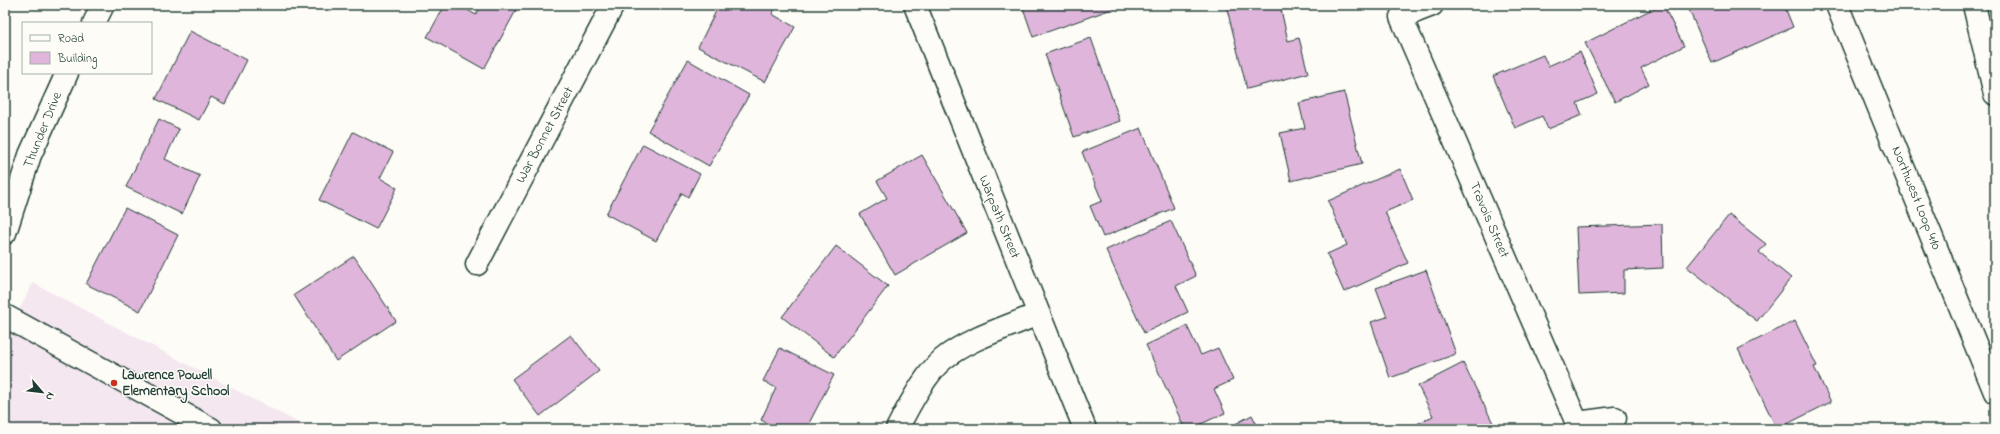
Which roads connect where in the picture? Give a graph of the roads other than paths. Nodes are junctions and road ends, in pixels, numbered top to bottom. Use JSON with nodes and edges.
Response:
{"nodes":[{"id":1,"x":103,"y":5,"type":"edge"},
{"id":2,"x":613,"y":5,"type":"edge"},
{"id":3,"x":915,"y":5,"type":"edge"},
{"id":4,"x":1432,"y":5,"type":"edge"},
{"id":5,"x":1837,"y":5,"type":"edge"},
{"id":6,"x":1974,"y":5,"type":"edge"},
{"id":7,"x":1984,"y":5,"type":"edge"},
{"id":8,"x":94,"y":22,"type":"edge"},
{"id":9,"x":1995,"y":32,"type":"edge"},
{"id":10,"x":67,"y":74,"type":"edge"},
{"id":11,"x":1995,"y":94,"type":"edge"},
{"id":12,"x":9,"y":209,"type":"edge"},
{"id":13,"x":5,"y":233,"type":"edge"},
{"id":14,"x":477,"y":264,"type":"dead end"},
{"id":15,"x":1038,"y":314,"type":"junction"},
{"id":16,"x":5,"y":316,"type":"edge"},
{"id":17,"x":1995,"y":392,"type":"edge"},
{"id":18,"x":1615,"y":418,"type":"dead end"},
{"id":19,"x":1574,"y":426,"type":"edge"},
{"id":20,"x":211,"y":429,"type":"edge"},
{"id":21,"x":897,"y":429,"type":"edge"},
{"id":22,"x":1085,"y":429,"type":"edge"}],
"edges":[{"from":1,"to":8,"type":"main road"},
{"from":2,"to":14,"type":"main road","name":"War Bonnet Street"},
{"from":3,"to":15,"type":"main road","name":"Warpath Street"},
{"from":4,"to":19,"type":"main road","name":"Travois Street"},
{"from":5,"to":17,"type":"main road","name":"Northwest Loop 410"},
{"from":6,"to":11,"type":"main road"},
{"from":7,"to":9,"type":"main road"},
{"from":10,"to":12,"type":"main road","name":"Thunder Drive"},
{"from":12,"to":13,"type":"main road","name":"Thunder Drive"},
{"from":15,"to":21,"type":"main road"},
{"from":15,"to":22,"type":"main road","name":"Warpath Street"},
{"from":16,"to":20,"type":"main road"},
{"from":18,"to":19,"type":"main road"}]}
